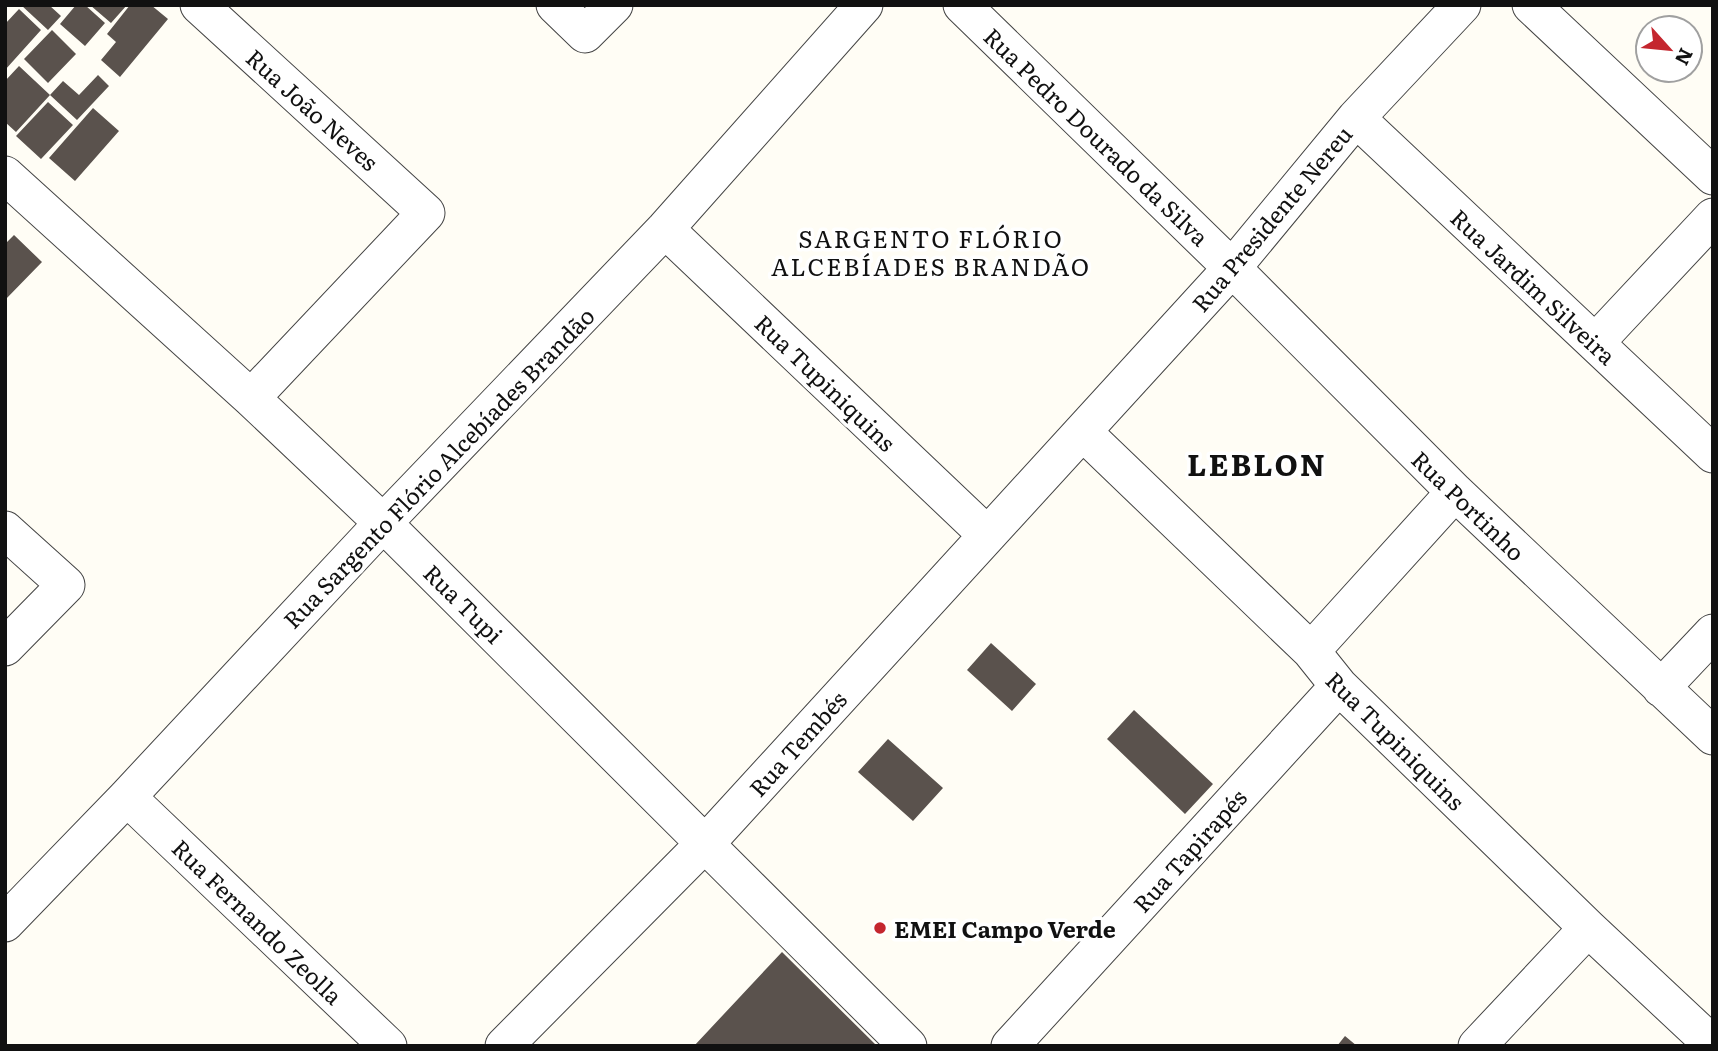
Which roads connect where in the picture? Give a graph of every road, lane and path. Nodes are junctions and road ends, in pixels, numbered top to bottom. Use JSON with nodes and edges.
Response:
{"nodes":[{"id":1,"x":199,"y":5,"type":"edge"},
{"id":2,"x":555,"y":5,"type":"edge"},
{"id":3,"x":614,"y":5,"type":"edge"},
{"id":4,"x":864,"y":5,"type":"edge"},
{"id":5,"x":962,"y":5,"type":"edge"},
{"id":6,"x":1462,"y":5,"type":"edge"},
{"id":7,"x":1531,"y":5,"type":"edge"},
{"id":8,"x":1356,"y":118,"type":"junction"},
{"id":9,"x":5,"y":175,"type":"edge"},
{"id":10,"x":1713,"y":176,"type":"edge"},
{"id":11,"x":1713,"y":217,"type":"edge"},
{"id":12,"x":665,"y":229,"type":"junction"},
{"id":13,"x":1232,"y":268,"type":"junction"},
{"id":14,"x":1595,"y":343,"type":"junction"},
{"id":15,"x":251,"y":398,"type":"junction"},
{"id":16,"x":1083,"y":432,"type":"junction"},
{"id":17,"x":1713,"y":454,"type":"edge"},
{"id":18,"x":1455,"y":492,"type":"junction"},
{"id":19,"x":383,"y":523,"type":"junction"},
{"id":20,"x":5,"y":530,"type":"edge"},
{"id":21,"x":986,"y":534,"type":"junction"},
{"id":22,"x":1713,"y":633,"type":"edge"},
{"id":23,"x":5,"y":647,"type":"edge"},
{"id":24,"x":1311,"y":652,"type":"junction"},
{"id":25,"x":1339,"y":686,"type":"junction"},
{"id":26,"x":1661,"y":688,"type":"junction"},
{"id":27,"x":1713,"y":736,"type":"edge"},
{"id":28,"x":127,"y":797,"type":"junction"},
{"id":29,"x":705,"y":842,"type":"junction"},
{"id":30,"x":5,"y":923,"type":"edge"},
{"id":31,"x":1588,"y":928,"type":"junction"},
{"id":32,"x":1713,"y":1045,"type":"edge"},
{"id":33,"x":388,"y":1046,"type":"edge"},
{"id":34,"x":504,"y":1046,"type":"edge"},
{"id":35,"x":908,"y":1046,"type":"edge"},
{"id":36,"x":1010,"y":1046,"type":"edge"},
{"id":37,"x":1477,"y":1046,"type":"edge"}],
"edges":[{"from":1,"to":15,"type":"street","name":"Rua João Neves"},
{"from":2,"to":3,"type":"street"},
{"from":4,"to":12,"type":"street","name":"Rua Sargento Flório Alcebíades Brandão"},
{"from":5,"to":13,"type":"street","name":"Rua Pedro Dourado da Silva"},
{"from":6,"to":8,"type":"street","name":"Rua Presidente Nereu"},
{"from":7,"to":10,"type":"street"},
{"from":8,"to":13,"type":"street","name":"Rua Presidente Nereu"},
{"from":8,"to":14,"type":"street","name":"Rua Jardim Silveira"},
{"from":9,"to":15,"type":"street","name":"Rua Tupi"},
{"from":11,"to":14,"type":"street"},
{"from":12,"to":19,"type":"street","name":"Rua Sargento Flório Alcebíades Brandão"},
{"from":12,"to":21,"type":"street","name":"Rua Tupiniquins"},
{"from":13,"to":16,"type":"street","name":"Rua Presidente Nereu"},
{"from":13,"to":18,"type":"street","name":"Rua Portinho"},
{"from":14,"to":17,"type":"street","name":"Rua Jardim Silveira"},
{"from":15,"to":19,"type":"street","name":"Rua Tupi"},
{"from":16,"to":21,"type":"street","name":"Rua Tembés"},
{"from":16,"to":24,"type":"street","name":"Rua Tupiniquins"},
{"from":18,"to":24,"type":"street"},
{"from":18,"to":26,"type":"street","name":"Rua Portinho"},
{"from":19,"to":28,"type":"street","name":"Rua Sargento Flório Alcebíades Brandão"},
{"from":19,"to":29,"type":"street","name":"Rua Tupi"},
{"from":20,"to":23,"type":"street"},
{"from":21,"to":29,"type":"street","name":"Rua Tembés"},
{"from":22,"to":26,"type":"street"},
{"from":24,"to":25,"type":"street","name":"Rua Tupiniquins"},
{"from":25,"to":31,"type":"street","name":"Rua Tupiniquins"},
{"from":25,"to":36,"type":"street","name":"Rua Tapirapés"},
{"from":26,"to":27,"type":"street","name":"Rua Portinho"},
{"from":28,"to":30,"type":"street","name":"Rua Sargento Flório Alcebíades Brandão"},
{"from":28,"to":33,"type":"street","name":"Rua Fernando Zeolla"},
{"from":29,"to":34,"type":"street","name":"Rua Tembés"},
{"from":29,"to":35,"type":"street","name":"Rua Tupi"},
{"from":31,"to":32,"type":"street","name":"Rua Tupiniquins"},
{"from":31,"to":37,"type":"street"}]}
